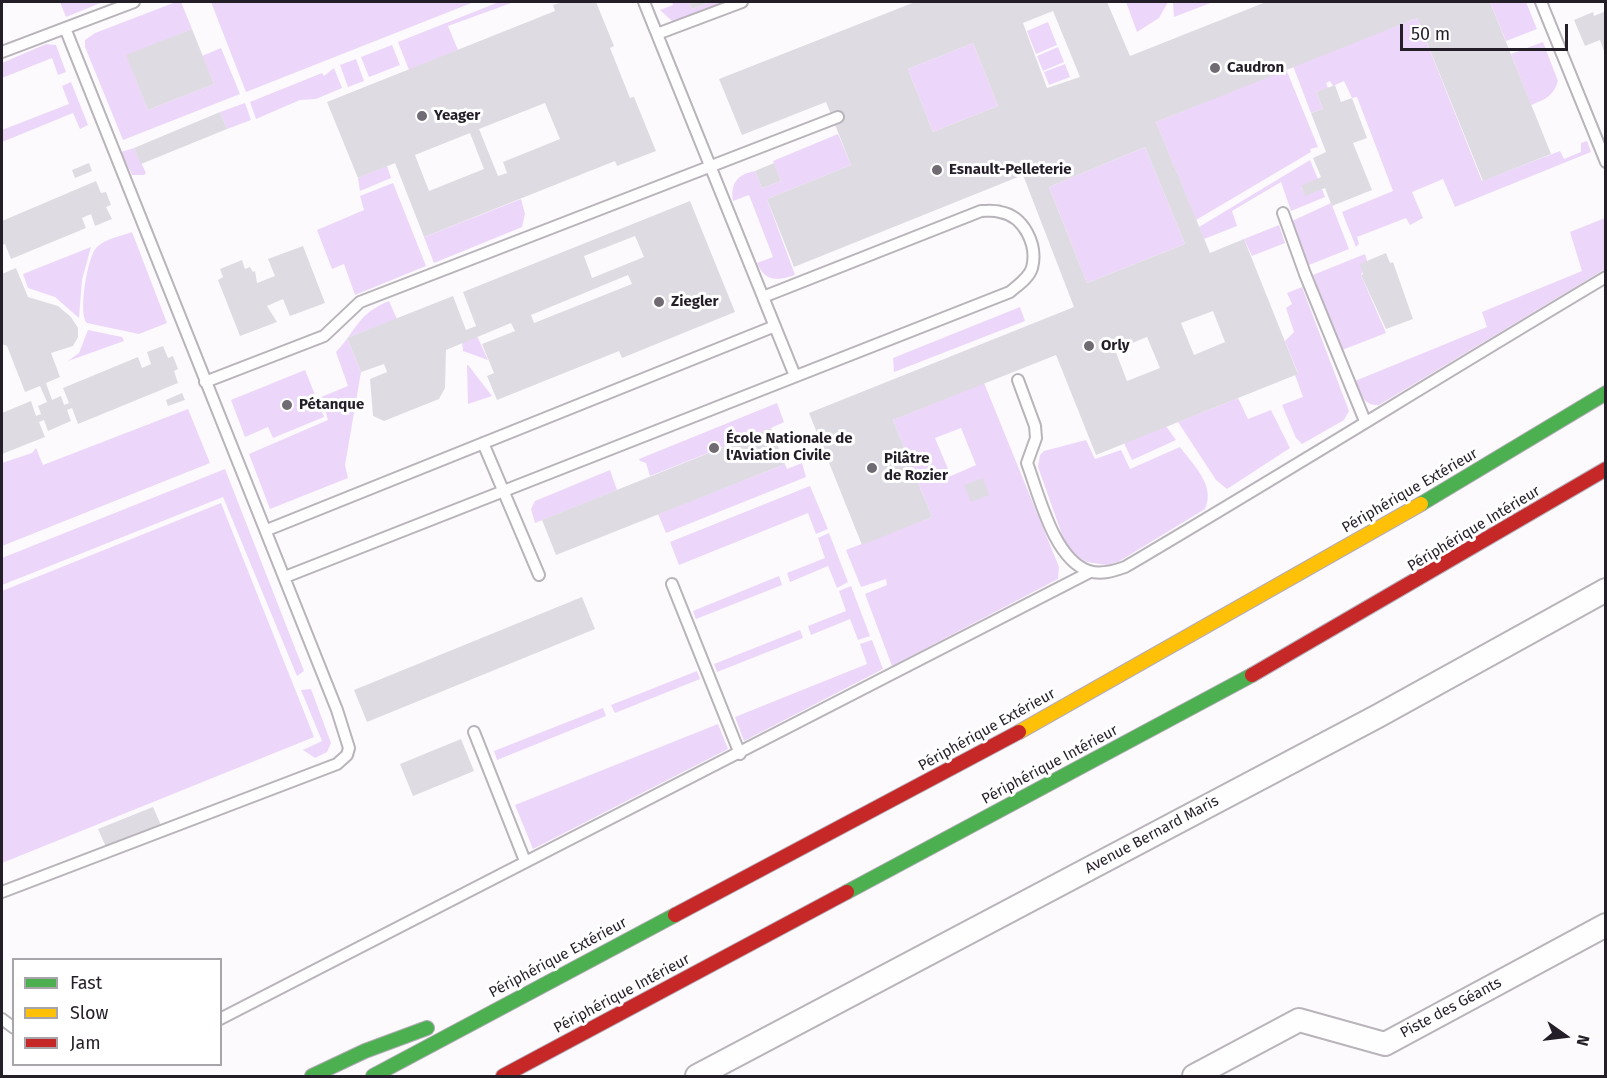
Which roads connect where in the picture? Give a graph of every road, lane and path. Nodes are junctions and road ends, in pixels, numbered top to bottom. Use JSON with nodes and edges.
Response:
{"nodes":[{"id":1,"x":135,"y":2,"type":"edge"},
{"id":2,"x":644,"y":2,"type":"edge"},
{"id":3,"x":742,"y":2,"type":"edge"},
{"id":4,"x":1541,"y":2,"type":"edge"},
{"id":5,"x":65,"y":28,"type":"junction"},
{"id":6,"x":657,"y":34,"type":"junction"},
{"id":7,"x":2,"y":52,"type":"edge"},
{"id":8,"x":838,"y":117,"type":"dead end"},
{"id":9,"x":1605,"y":162,"type":"edge"},
{"id":10,"x":710,"y":165,"type":"junction"},
{"id":11,"x":1283,"y":213,"type":"dead end"},
{"id":12,"x":1605,"y":277,"type":"edge"},
{"id":13,"x":763,"y":297,"type":"junction"},
{"id":14,"x":775,"y":326,"type":"junction"},
{"id":15,"x":795,"y":376,"type":"junction"},
{"id":16,"x":1018,"y":380,"type":"dead end"},
{"id":17,"x":205,"y":382,"type":"junction"},
{"id":18,"x":1605,"y":393,"type":"edge"},
{"id":19,"x":1365,"y":421,"type":"junction"},
{"id":20,"x":483,"y":443,"type":"junction"},
{"id":21,"x":1605,"y":470,"type":"edge"},
{"id":22,"x":503,"y":491,"type":"junction"},
{"id":23,"x":267,"y":530,"type":"junction"},
{"id":24,"x":1090,"y":572,"type":"junction"},
{"id":25,"x":539,"y":575,"type":"dead end"},
{"id":26,"x":285,"y":577,"type":"junction"},
{"id":27,"x":672,"y":584,"type":"dead end"},
{"id":28,"x":1605,"y":590,"type":"edge"},
{"id":29,"x":474,"y":732,"type":"dead end"},
{"id":30,"x":740,"y":754,"type":"junction"},
{"id":31,"x":525,"y":861,"type":"junction"},
{"id":32,"x":2,"y":892,"type":"edge"},
{"id":33,"x":1605,"y":925,"type":"edge"},
{"id":34,"x":539,"y":986,"type":"junction"},
{"id":35,"x":222,"y":1018,"type":"edge"},
{"id":36,"x":312,"y":1077,"type":"edge"},
{"id":37,"x":373,"y":1077,"type":"edge"},
{"id":38,"x":502,"y":1077,"type":"edge"},
{"id":39,"x":697,"y":1077,"type":"edge"},
{"id":40,"x":1194,"y":1077,"type":"edge"}],
"edges":[{"from":1,"to":5,"type":"lane"},
{"from":2,"to":6,"type":"lane"},
{"from":3,"to":6,"type":"lane"},
{"from":4,"to":9,"type":"lane"},
{"from":5,"to":7,"type":"lane"},
{"from":5,"to":17,"type":"lane"},
{"from":6,"to":10,"type":"lane"},
{"from":8,"to":10,"type":"lane"},
{"from":10,"to":13,"type":"lane"},
{"from":10,"to":17,"type":"lane"},
{"from":11,"to":19,"type":"lane"},
{"from":12,"to":19,"type":"lane"},
{"from":13,"to":14,"type":"lane"},
{"from":13,"to":15,"type":"lane"},
{"from":14,"to":15,"type":"lane"},
{"from":14,"to":20,"type":"lane"},
{"from":15,"to":22,"type":"lane"},
{"from":16,"to":24,"type":"lane"},
{"from":17,"to":23,"type":"lane"},
{"from":18,"to":34,"type":"highway","name":"Périphérique Extérieur"},
{"from":19,"to":24,"type":"lane"},
{"from":20,"to":22,"type":"lane"},
{"from":20,"to":23,"type":"lane"},
{"from":21,"to":38,"type":"highway","name":"Périphérique Intérieur"},
{"from":22,"to":25,"type":"lane"},
{"from":22,"to":26,"type":"lane"},
{"from":23,"to":26,"type":"lane"},
{"from":24,"to":30,"type":"lane"},
{"from":26,"to":32,"type":"lane"},
{"from":27,"to":30,"type":"lane"},
{"from":28,"to":39,"type":"street","name":"Avenue Bernard Maris"},
{"from":29,"to":31,"type":"lane"},
{"from":30,"to":31,"type":"lane"},
{"from":31,"to":35,"type":"lane"},
{"from":33,"to":40,"type":"street","name":"Piste des Géants"},
{"from":34,"to":36,"type":"highway"},
{"from":34,"to":37,"type":"highway","name":"Périphérique Extérieur"}]}
